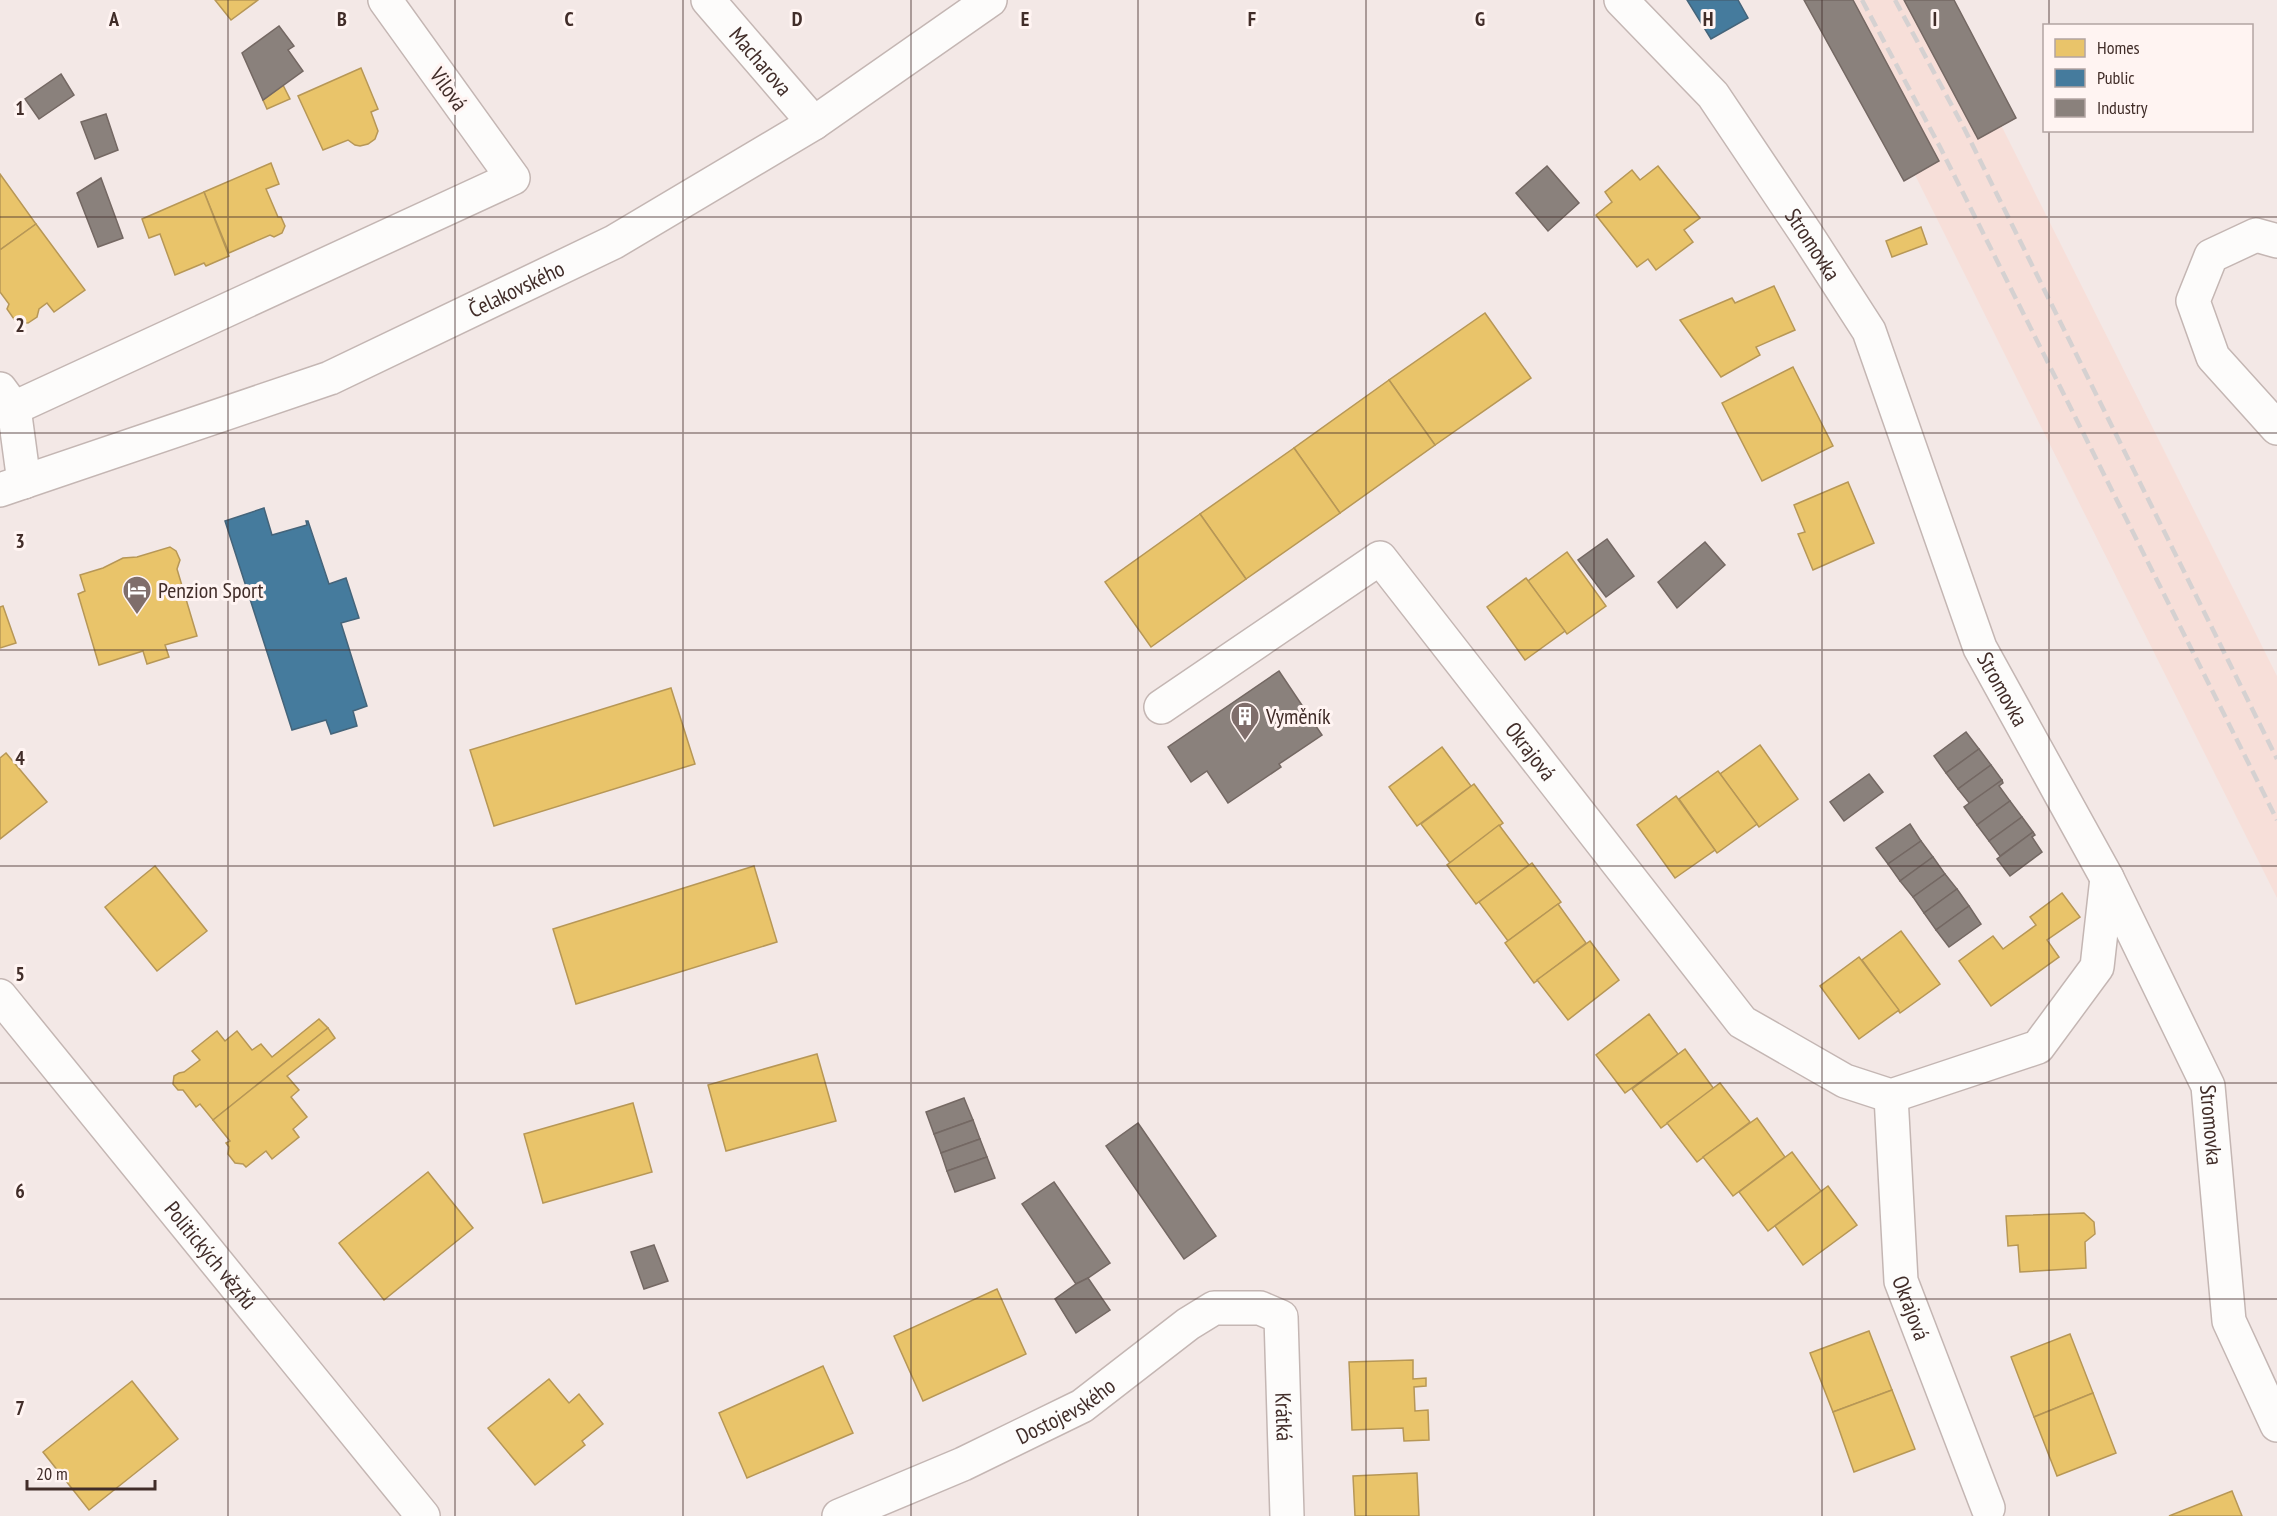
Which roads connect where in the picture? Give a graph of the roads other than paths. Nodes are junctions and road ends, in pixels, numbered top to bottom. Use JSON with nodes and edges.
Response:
{"nodes":[{"id":1,"x":385,"y":0,"type":"edge"},
{"id":2,"x":708,"y":0,"type":"edge"},
{"id":3,"x":990,"y":0,"type":"edge"},
{"id":4,"x":1621,"y":0,"type":"edge"},
{"id":5,"x":814,"y":123,"type":"junction"},
{"id":6,"x":2277,"y":241,"type":"edge"},
{"id":7,"x":7,"y":398,"type":"edge"},
{"id":8,"x":2277,"y":428,"type":"edge"},
{"id":9,"x":12,"y":486,"type":"edge"},
{"id":10,"x":1161,"y":707,"type":"dead end"},
{"id":11,"x":2107,"y":878,"type":"junction"},
{"id":12,"x":0,"y":996,"type":"edge"},
{"id":13,"x":1891,"y":1096,"type":"junction"},
{"id":14,"x":1281,"y":1317,"type":"joint"},
{"id":15,"x":2277,"y":1425,"type":"edge"},
{"id":16,"x":1988,"y":1508,"type":"dead end"},
{"id":17,"x":423,"y":1516,"type":"edge"},
{"id":18,"x":839,"y":1516,"type":"edge"},
{"id":19,"x":1287,"y":1516,"type":"edge"}],
"edges":[{"from":1,"to":7,"type":"street","name":"Vilová"},
{"from":2,"to":5,"type":"street","name":"Macharova"},
{"from":3,"to":5,"type":"street","name":"Čelakovského"},
{"from":4,"to":11,"type":"street","name":"Stromovka"},
{"from":5,"to":9,"type":"street","name":"Čelakovského"},
{"from":6,"to":8,"type":"street"},
{"from":7,"to":9,"type":"street"},
{"from":10,"to":13,"type":"street","name":"Okrajová"},
{"from":11,"to":13,"type":"street"},
{"from":11,"to":15,"type":"street","name":"Stromovka"},
{"from":12,"to":17,"type":"street","name":"Politických vězňů"},
{"from":13,"to":16,"type":"street","name":"Okrajová"},
{"from":14,"to":18,"type":"street","name":"Dostojevského"},
{"from":14,"to":19,"type":"street","name":"Krátká"}]}
